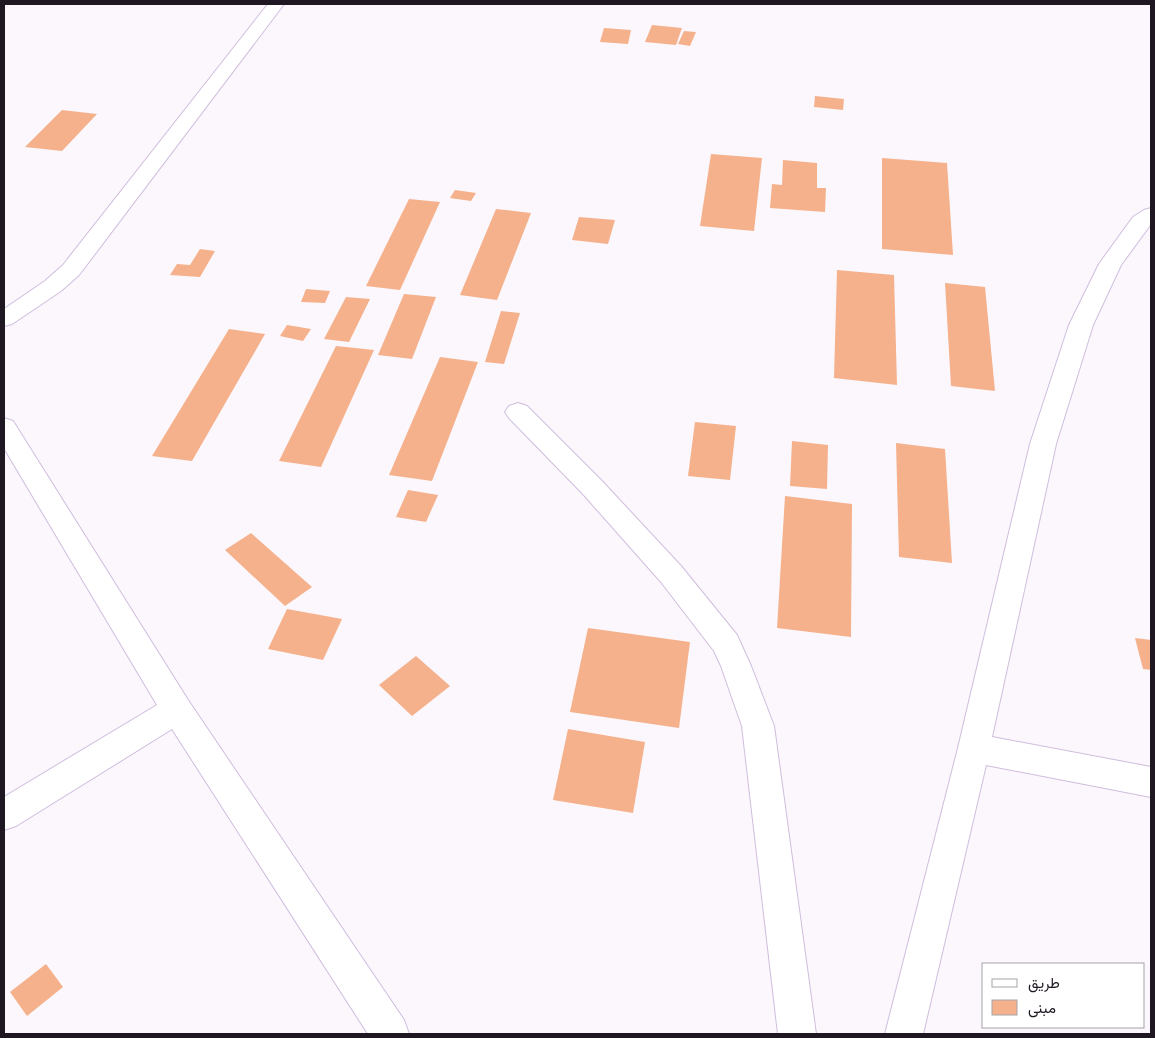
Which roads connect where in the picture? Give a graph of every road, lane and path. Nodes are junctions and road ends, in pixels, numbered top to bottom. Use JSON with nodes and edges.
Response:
{"nodes":[{"id":1,"x":276,"y":4,"type":"edge"},
{"id":2,"x":1151,"y":214,"type":"edge"},
{"id":3,"x":4,"y":319,"type":"edge"},
{"id":4,"x":518,"y":412,"type":"dead end"},
{"id":5,"x":4,"y":427,"type":"edge"},
{"id":6,"x":177,"y":710,"type":"junction"},
{"id":7,"x":974,"y":748,"type":"junction"},
{"id":8,"x":1151,"y":782,"type":"edge"},
{"id":9,"x":4,"y":815,"type":"edge"},
{"id":10,"x":390,"y":1034,"type":"edge"},
{"id":11,"x":797,"y":1034,"type":"edge"},
{"id":12,"x":904,"y":1034,"type":"edge"}],
"edges":[{"from":1,"to":3,"type":"street"},
{"from":2,"to":7,"type":"street"},
{"from":4,"to":11,"type":"street"},
{"from":5,"to":6,"type":"street"},
{"from":6,"to":9,"type":"street"},
{"from":6,"to":10,"type":"street"},
{"from":7,"to":8,"type":"street"},
{"from":7,"to":12,"type":"street"}]}
